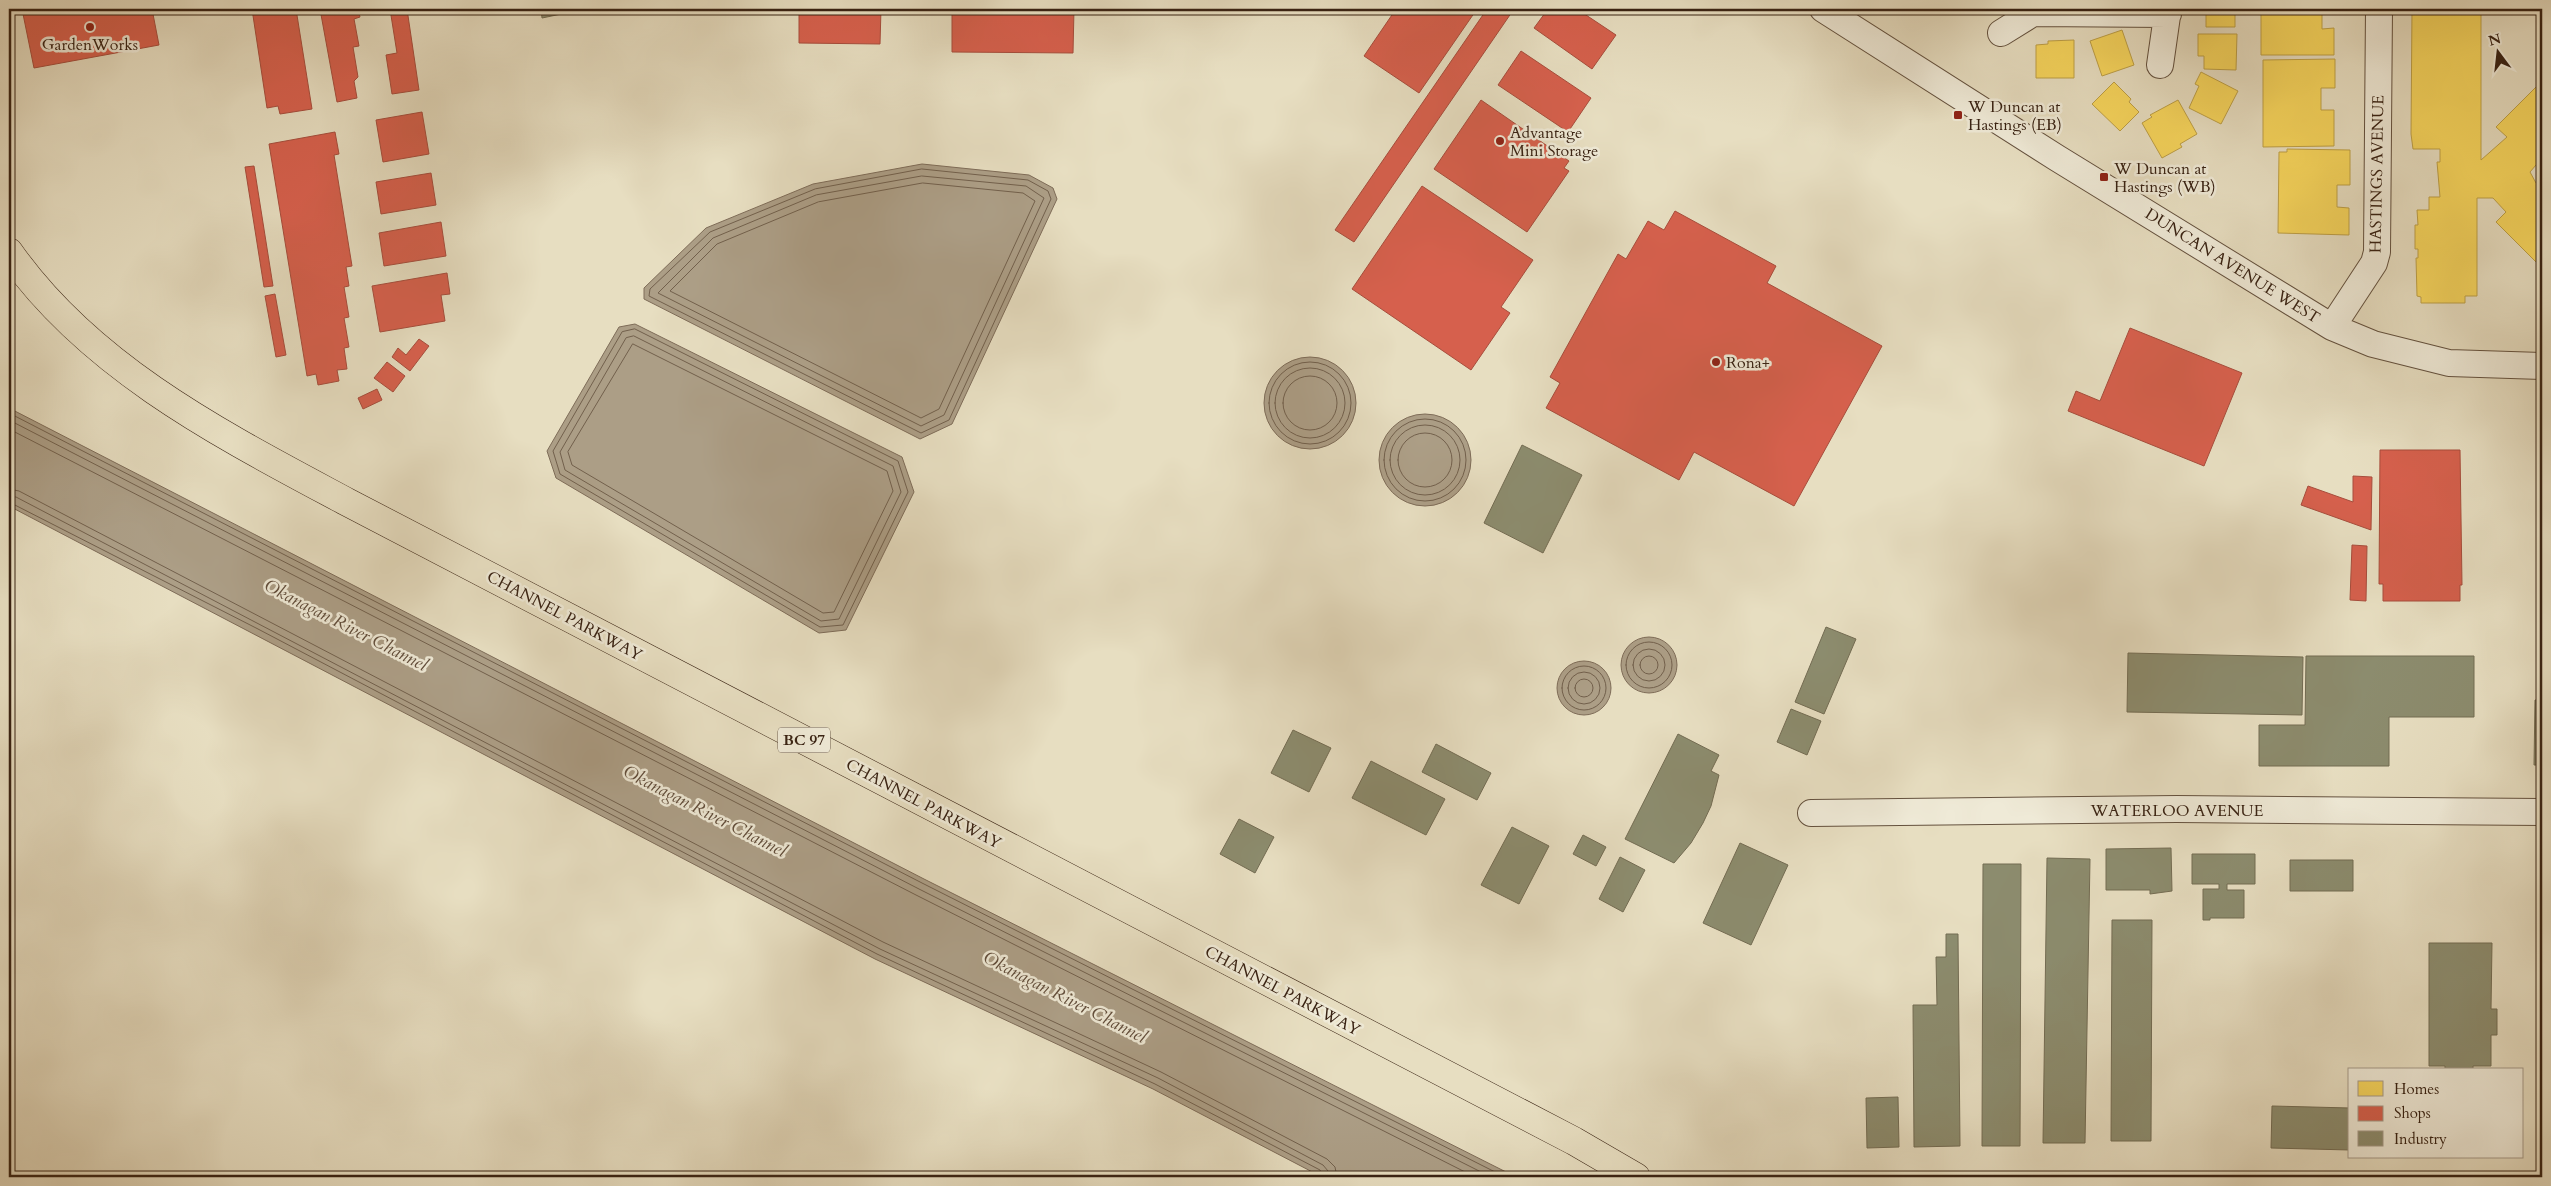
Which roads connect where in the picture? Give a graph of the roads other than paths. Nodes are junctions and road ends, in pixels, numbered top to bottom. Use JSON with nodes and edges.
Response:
{"nodes":[{"id":1,"x":1824,"y":9,"type":"edge"},
{"id":2,"x":2379,"y":9,"type":"edge"},
{"id":3,"x":2168,"y":12,"type":"edge"},
{"id":4,"x":2001,"y":33,"type":"dead end"},
{"id":5,"x":2160,"y":65,"type":"dead end"},
{"id":6,"x":9,"y":252,"type":"edge"},
{"id":7,"x":2332,"y":327,"type":"junction"},
{"id":8,"x":2542,"y":366,"type":"edge"},
{"id":9,"x":2542,"y":812,"type":"edge"},
{"id":10,"x":1811,"y":813,"type":"dead end"},
{"id":11,"x":1636,"y":1177,"type":"edge"}],
"edges":[{"from":1,"to":7,"type":"street","name":"DUNCAN AVENUE WEST"},
{"from":2,"to":7,"type":"street","name":"HASTINGS AVENUE"},
{"from":3,"to":4,"type":"street"},
{"from":3,"to":5,"type":"street"},
{"from":6,"to":11,"type":"highway","name":"CHANNEL PARKWAY","number":"BC 97"},
{"from":7,"to":8,"type":"street","name":"DUNCAN AVENUE WEST"},
{"from":9,"to":10,"type":"street","name":"WATERLOO AVENUE"}]}
